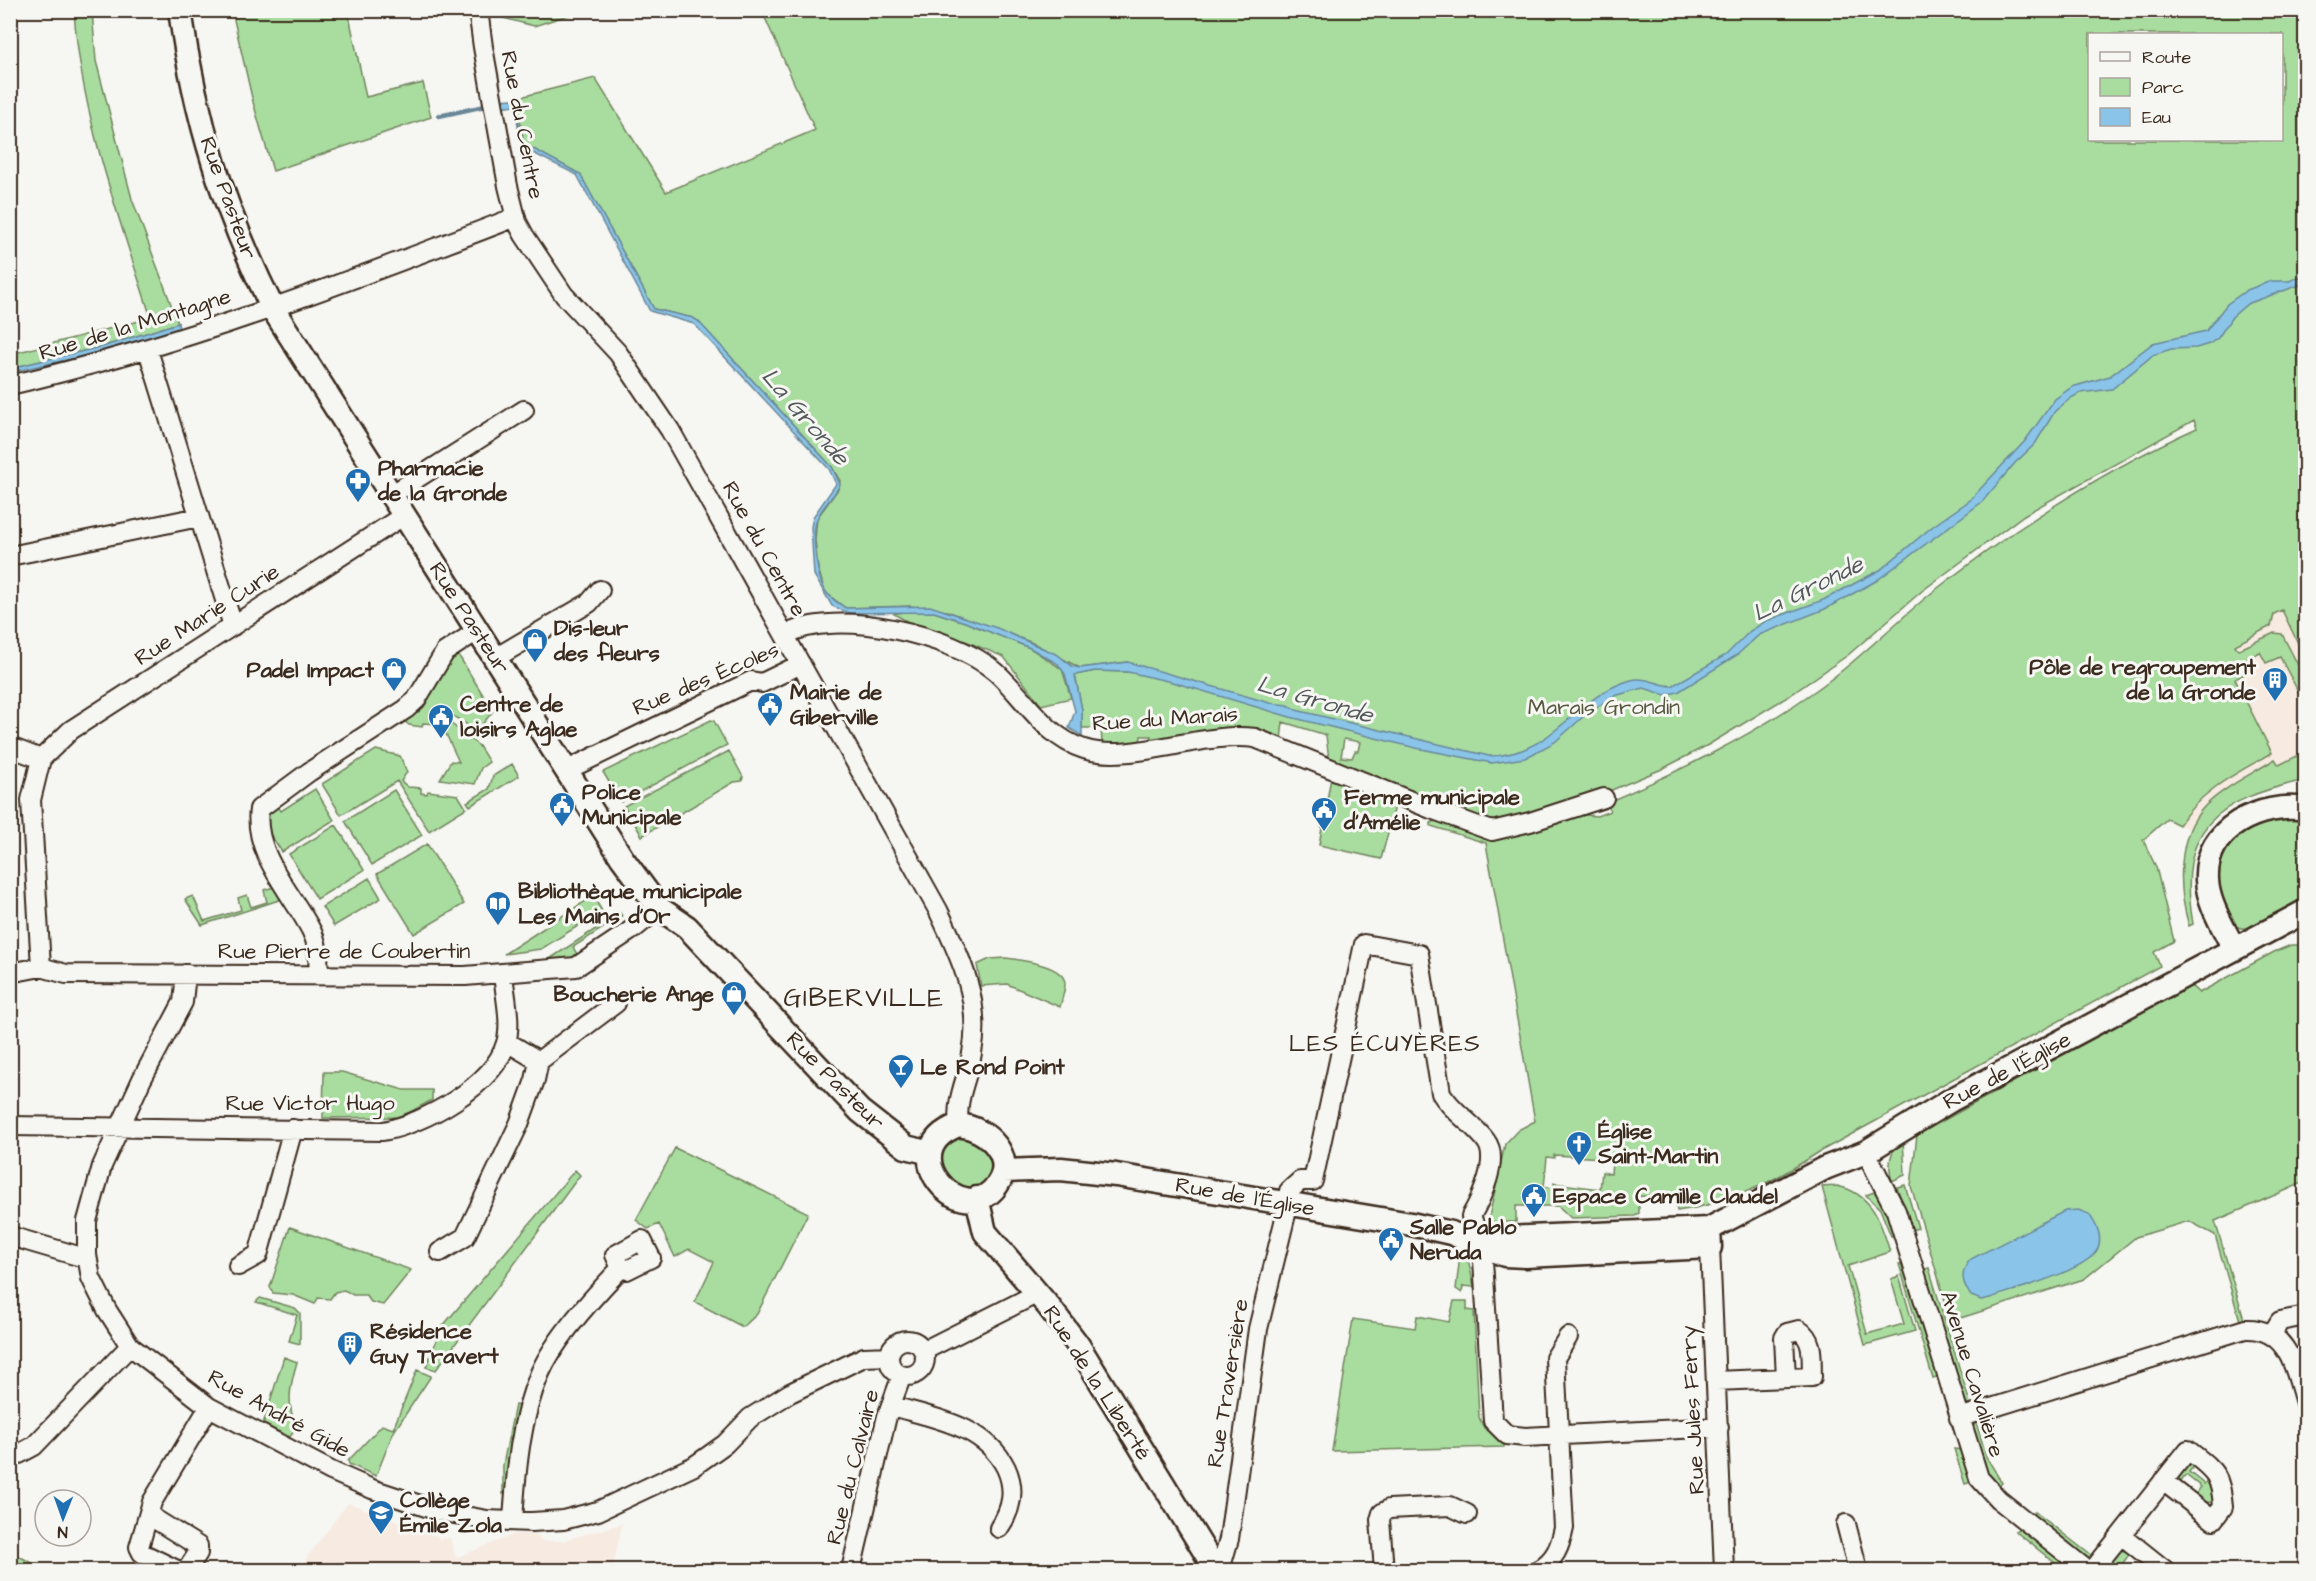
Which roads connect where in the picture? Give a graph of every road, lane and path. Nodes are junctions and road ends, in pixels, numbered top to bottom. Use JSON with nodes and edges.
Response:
{"nodes":[{"id":1,"x":180,"y":10,"type":"edge"},
{"id":2,"x":478,"y":10,"type":"edge"},
{"id":3,"x":516,"y":217,"type":"junction"},
{"id":4,"x":273,"y":309,"type":"junction"},
{"id":5,"x":148,"y":350,"type":"junction"},
{"id":6,"x":10,"y":385,"type":"edge"},
{"id":7,"x":525,"y":410,"type":"dead end"},
{"id":8,"x":391,"y":495,"type":"junction"},
{"id":9,"x":403,"y":516,"type":"junction"},
{"id":10,"x":199,"y":517,"type":"junction"},
{"id":11,"x":10,"y":556,"type":"edge"},
{"id":12,"x":600,"y":590,"type":"dead end"},
{"id":13,"x":233,"y":626,"type":"junction"},
{"id":14,"x":477,"y":631,"type":"junction"},
{"id":15,"x":785,"y":635,"type":"junction"},
{"id":16,"x":495,"y":658,"type":"junction"},
{"id":17,"x":801,"y":664,"type":"junction"},
{"id":18,"x":10,"y":747,"type":"edge"},
{"id":19,"x":41,"y":759,"type":"junction"},
{"id":20,"x":567,"y":770,"type":"junction"},
{"id":21,"x":1604,"y":798,"type":"dead end"},
{"id":22,"x":2306,"y":810,"type":"edge"},
{"id":23,"x":660,"y":908,"type":"junction"},
{"id":24,"x":2306,"y":910,"type":"edge"},
{"id":25,"x":2234,"y":949,"type":"junction"},
{"id":26,"x":41,"y":967,"type":"junction"},
{"id":27,"x":10,"y":974,"type":"edge"},
{"id":28,"x":186,"y":974,"type":"junction"},
{"id":29,"x":503,"y":974,"type":"junction"},
{"id":30,"x":319,"y":975,"type":"junction"},
{"id":31,"x":616,"y":1003,"type":"dead end"},
{"id":32,"x":507,"y":1042,"type":"junction"},
{"id":33,"x":539,"y":1061,"type":"junction"},
{"id":34,"x":959,"y":1125,"type":"junction"},
{"id":35,"x":10,"y":1126,"type":"edge"},
{"id":36,"x":118,"y":1128,"type":"junction"},
{"id":37,"x":292,"y":1129,"type":"junction"},
{"id":38,"x":1866,"y":1152,"type":"junction"},
{"id":39,"x":930,"y":1154,"type":"junction"},
{"id":40,"x":1004,"y":1171,"type":"junction"},
{"id":41,"x":977,"y":1198,"type":"junction"},
{"id":42,"x":1287,"y":1204,"type":"junction"},
{"id":43,"x":10,"y":1236,"type":"edge"},
{"id":44,"x":1709,"y":1238,"type":"junction"},
{"id":45,"x":1482,"y":1244,"type":"junction"},
{"id":46,"x":440,"y":1252,"type":"dead end"},
{"id":47,"x":87,"y":1255,"type":"junction"},
{"id":48,"x":238,"y":1266,"type":"dead end"},
{"id":49,"x":621,"y":1268,"type":"dead end"},
{"id":50,"x":1038,"y":1293,"type":"junction"},
{"id":51,"x":2306,"y":1316,"type":"edge"},
{"id":52,"x":2272,"y":1335,"type":"junction"},
{"id":53,"x":1568,"y":1337,"type":"dead end"},
{"id":54,"x":130,"y":1346,"type":"junction"},
{"id":55,"x":923,"y":1351,"type":"junction"},
{"id":56,"x":889,"y":1356,"type":"junction"},
{"id":57,"x":902,"y":1375,"type":"junction"},
{"id":58,"x":1786,"y":1378,"type":"dead end"},
{"id":59,"x":1716,"y":1381,"type":"junction"},
{"id":60,"x":892,"y":1406,"type":"junction"},
{"id":61,"x":2306,"y":1406,"type":"edge"},
{"id":62,"x":210,"y":1407,"type":"junction"},
{"id":63,"x":1959,"y":1418,"type":"junction"},
{"id":64,"x":1719,"y":1427,"type":"junction"},
{"id":65,"x":1559,"y":1435,"type":"junction"},
{"id":66,"x":10,"y":1454,"type":"edge"},
{"id":67,"x":2163,"y":1481,"type":"dead end"},
{"id":68,"x":1467,"y":1514,"type":"dead end"},
{"id":69,"x":150,"y":1516,"type":"junction"},
{"id":70,"x":513,"y":1521,"type":"junction"},
{"id":71,"x":1846,"y":1524,"type":"dead end"},
{"id":72,"x":999,"y":1528,"type":"dead end"},
{"id":73,"x":2121,"y":1535,"type":"junction"},
{"id":74,"x":177,"y":1570,"type":"edge"},
{"id":75,"x":187,"y":1570,"type":"edge"},
{"id":76,"x":851,"y":1570,"type":"edge"},
{"id":77,"x":1218,"y":1570,"type":"edge"},
{"id":78,"x":1384,"y":1570,"type":"edge"},
{"id":79,"x":1538,"y":1570,"type":"edge"},
{"id":80,"x":1724,"y":1570,"type":"edge"},
{"id":81,"x":1858,"y":1570,"type":"edge"},
{"id":82,"x":2087,"y":1570,"type":"edge"},
{"id":83,"x":2093,"y":1570,"type":"edge"},
{"id":84,"x":2165,"y":1570,"type":"edge"}],
"edges":[{"from":1,"to":4,"type":"street","name":"Rue Pasteur"},
{"from":2,"to":3,"type":"street","name":"Rue du Centre"},
{"from":3,"to":4,"type":"street","name":"Rue de la Montagne"},
{"from":3,"to":15,"type":"street","name":"Rue du Centre"},
{"from":4,"to":5,"type":"street","name":"Rue de la Montagne"},
{"from":4,"to":8,"type":"street","name":"Rue Pasteur"},
{"from":5,"to":6,"type":"street","name":"Rue de la Montagne"},
{"from":5,"to":10,"type":"street"},
{"from":7,"to":8,"type":"street"},
{"from":8,"to":9,"type":"street","name":"Rue Pasteur"},
{"from":9,"to":13,"type":"street","name":"Rue Marie Curie"},
{"from":9,"to":14,"type":"street","name":"Rue Pasteur"},
{"from":10,"to":11,"type":"street"},
{"from":10,"to":13,"type":"street"},
{"from":12,"to":16,"type":"street"},
{"from":13,"to":19,"type":"street","name":"Rue Marie Curie"},
{"from":14,"to":16,"type":"street","name":"Rue Pasteur"},
{"from":14,"to":30,"type":"street"},
{"from":15,"to":17,"type":"street","name":"Rue du Centre"},
{"from":15,"to":21,"type":"street","name":"Rue du Marais"},
{"from":16,"to":20,"type":"street","name":"Rue Pasteur"},
{"from":17,"to":20,"type":"street","name":"Rue des Écoles"},
{"from":17,"to":34,"type":"street","name":"Rue du Centre"},
{"from":18,"to":19,"type":"street"},
{"from":19,"to":26,"type":"street"},
{"from":20,"to":23,"type":"street","name":"Rue Pasteur"},
{"from":22,"to":25,"type":"street"},
{"from":23,"to":29,"type":"street","name":"Rue Pierre de Coubertin"},
{"from":23,"to":39,"type":"street","name":"Rue Pasteur"},
{"from":24,"to":25,"type":"street","name":"Rue de l'Église"},
{"from":25,"to":38,"type":"street","name":"Rue de l'Église"},
{"from":26,"to":27,"type":"street","name":"Rue Pierre de Coubertin"},
{"from":26,"to":28,"type":"street","name":"Rue Pierre de Coubertin"},
{"from":28,"to":30,"type":"street","name":"Rue Pierre de Coubertin"},
{"from":28,"to":36,"type":"street","name":"Rue André Gide"},
{"from":29,"to":30,"type":"street","name":"Rue Pierre de Coubertin"},
{"from":29,"to":32,"type":"street","name":"Rue Victor Hugo"},
{"from":31,"to":33,"type":"street"},
{"from":32,"to":33,"type":"street"},
{"from":32,"to":37,"type":"street","name":"Rue Victor Hugo"},
{"from":33,"to":46,"type":"street"},
{"from":34,"to":39,"type":"street"},
{"from":34,"to":40,"type":"street"},
{"from":35,"to":36,"type":"street","name":"Rue Victor Hugo"},
{"from":36,"to":37,"type":"street","name":"Rue Victor Hugo"},
{"from":36,"to":47,"type":"street","name":"Rue André Gide"},
{"from":37,"to":48,"type":"street"},
{"from":38,"to":44,"type":"street","name":"Rue de l'Église"},
{"from":38,"to":63,"type":"street","name":"Avenue Cavalière"},
{"from":39,"to":41,"type":"street"},
{"from":40,"to":41,"type":"street"},
{"from":40,"to":42,"type":"street","name":"Rue de l'Église"},
{"from":41,"to":50,"type":"street","name":"Rue de la Liberté"},
{"from":42,"to":45,"type":"street","name":"Rue de l'Église"},
{"from":42,"to":45,"type":"street"},
{"from":42,"to":77,"type":"street","name":"Rue Traversière"},
{"from":43,"to":47,"type":"street"},
{"from":44,"to":45,"type":"street","name":"Rue de l'Église"},
{"from":44,"to":59,"type":"street","name":"Rue Jules Ferry"},
{"from":45,"to":65,"type":"street"},
{"from":47,"to":54,"type":"street","name":"Rue André Gide"},
{"from":49,"to":70,"type":"street"},
{"from":50,"to":55,"type":"street"},
{"from":50,"to":77,"type":"street","name":"Rue de la Liberté"},
{"from":51,"to":52,"type":"street"},
{"from":52,"to":61,"type":"street"},
{"from":52,"to":63,"type":"street"},
{"from":53,"to":65,"type":"street"},
{"from":54,"to":62,"type":"street","name":"Rue André Gide"},
{"from":54,"to":66,"type":"street"},
{"from":55,"to":56,"type":"street"},
{"from":55,"to":57,"type":"street","name":"Rue du Calvaire"},
{"from":56,"to":57,"type":"street","name":"Rue du Calvaire"},
{"from":56,"to":70,"type":"street","name":"Rue André Gide"},
{"from":57,"to":60,"type":"street","name":"Rue du Calvaire"},
{"from":58,"to":59,"type":"street"},
{"from":59,"to":64,"type":"street","name":"Rue Jules Ferry"},
{"from":60,"to":72,"type":"street"},
{"from":60,"to":76,"type":"street","name":"Rue du Calvaire"},
{"from":62,"to":69,"type":"street"},
{"from":62,"to":70,"type":"street","name":"Rue André Gide"},
{"from":63,"to":82,"type":"street","name":"Avenue Cavalière"},
{"from":64,"to":65,"type":"street"},
{"from":64,"to":80,"type":"street","name":"Rue Jules Ferry"},
{"from":65,"to":79,"type":"street"},
{"from":67,"to":73,"type":"street"},
{"from":68,"to":78,"type":"street"},
{"from":69,"to":74,"type":"street"},
{"from":69,"to":75,"type":"street"},
{"from":71,"to":81,"type":"street"},
{"from":73,"to":83,"type":"street"},
{"from":73,"to":84,"type":"street"}]}
